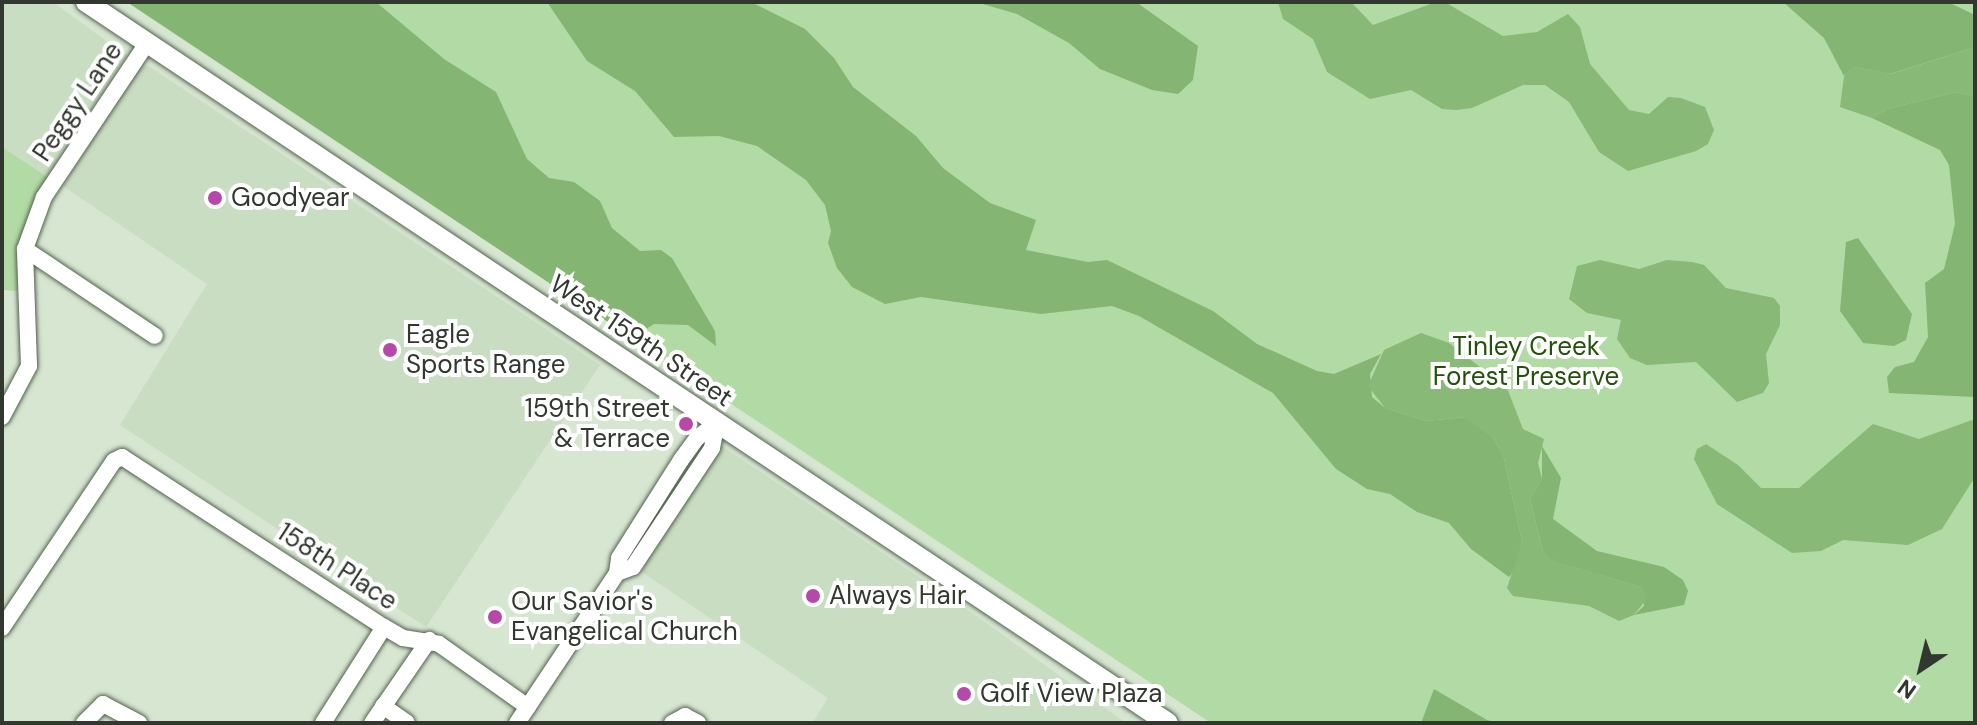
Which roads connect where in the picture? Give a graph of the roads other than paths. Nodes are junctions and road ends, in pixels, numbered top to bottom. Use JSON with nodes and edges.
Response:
{"nodes":[{"id":1,"x":86,"y":2,"type":"edge"},
{"id":2,"x":147,"y":43,"type":"junction"},
{"id":3,"x":25,"y":249,"type":"junction"},
{"id":4,"x":155,"y":336,"type":"dead end"},
{"id":5,"x":2,"y":417,"type":"edge"},
{"id":6,"x":717,"y":423,"type":"junction"},
{"id":7,"x":384,"y":627,"type":"junction"},
{"id":8,"x":2,"y":628,"type":"edge"},
{"id":9,"x":429,"y":640,"type":"junction"},
{"id":10,"x":383,"y":706,"type":"junction"},
{"id":11,"x":528,"y":707,"type":"junction"},
{"id":12,"x":84,"y":723,"type":"edge"},
{"id":13,"x":139,"y":723,"type":"edge"},
{"id":14,"x":323,"y":723,"type":"edge"},
{"id":15,"x":372,"y":723,"type":"edge"},
{"id":16,"x":407,"y":723,"type":"edge"},
{"id":17,"x":517,"y":723,"type":"edge"},
{"id":18,"x":672,"y":723,"type":"edge"},
{"id":19,"x":698,"y":723,"type":"edge"},
{"id":20,"x":1168,"y":723,"type":"edge"}],
"edges":[{"from":1,"to":2,"type":"main road","name":"West 159th Street"},
{"from":2,"to":3,"type":"street","name":"Peggy Lane"},
{"from":2,"to":6,"type":"main road","name":"West 159th Street"},
{"from":3,"to":4,"type":"street"},
{"from":3,"to":5,"type":"street","name":"Peggy Lane"},
{"from":6,"to":11,"type":"street"},
{"from":6,"to":20,"type":"main road","name":"West 159th Street"},
{"from":7,"to":8,"type":"street","name":"158th Place"},
{"from":7,"to":9,"type":"street","name":"158th Place"},
{"from":7,"to":14,"type":"street"},
{"from":9,"to":10,"type":"street"},
{"from":9,"to":11,"type":"street","name":"158th Place"},
{"from":10,"to":15,"type":"street"},
{"from":10,"to":16,"type":"street"},
{"from":11,"to":17,"type":"street"},
{"from":12,"to":13,"type":"street"},
{"from":18,"to":19,"type":"street"}]}
